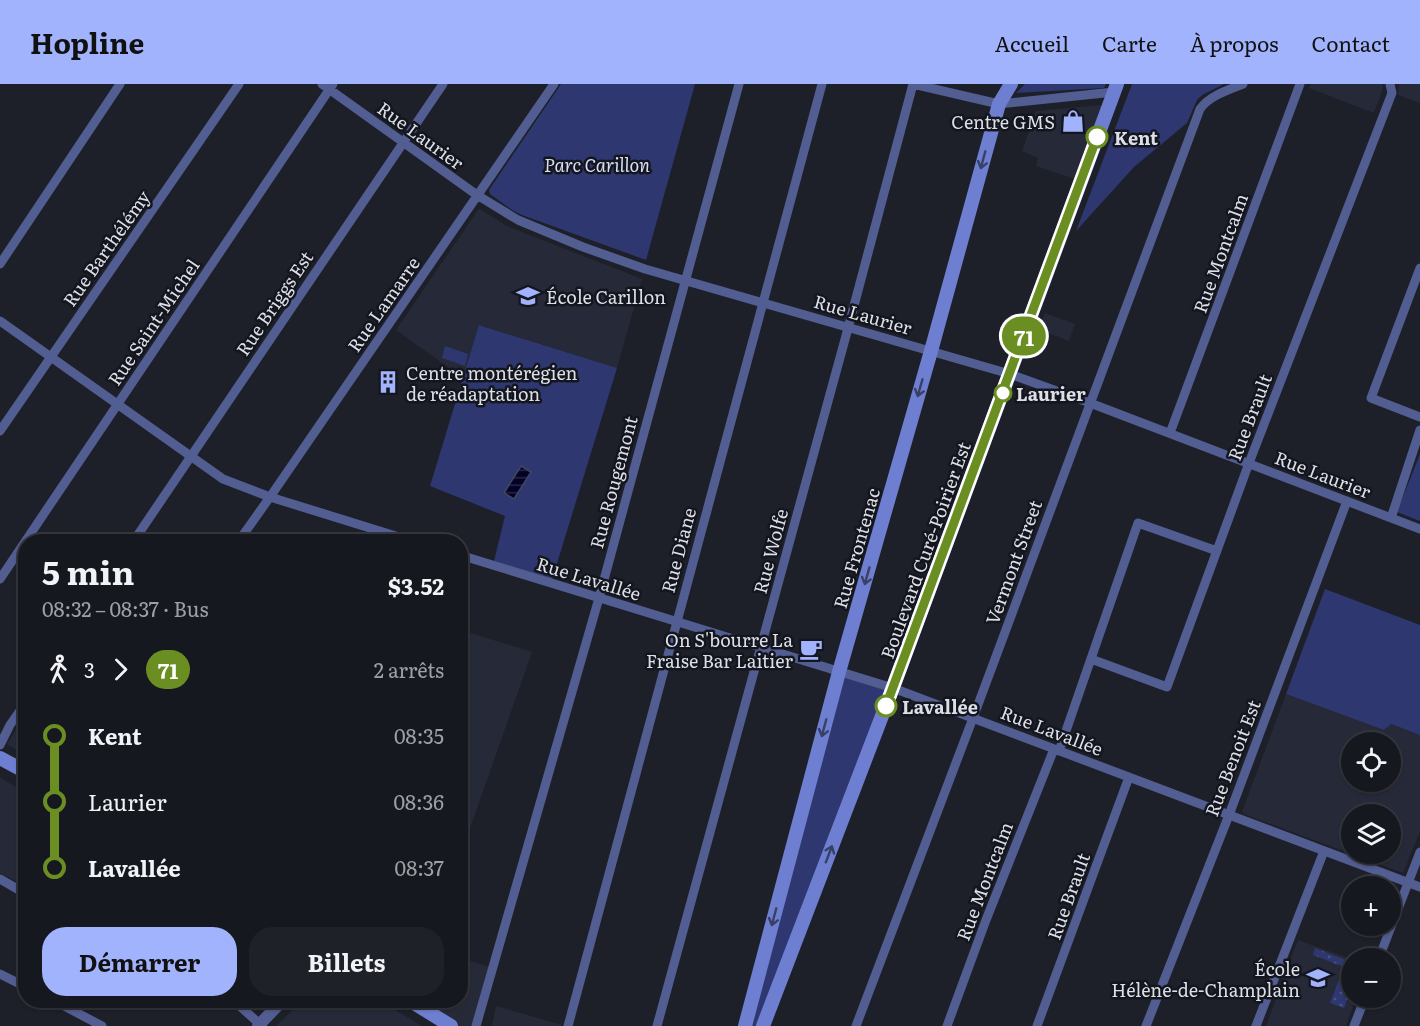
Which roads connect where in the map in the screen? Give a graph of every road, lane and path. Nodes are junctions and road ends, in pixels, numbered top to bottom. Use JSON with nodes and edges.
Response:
{"nodes":[{"id":1,"x":120,"y":84,"type":"edge"},
{"id":2,"x":239,"y":84,"type":"edge"},
{"id":3,"x":443,"y":84,"type":"edge"},
{"id":4,"x":554,"y":84,"type":"edge"},
{"id":5,"x":739,"y":84,"type":"edge"},
{"id":6,"x":822,"y":84,"type":"edge"},
{"id":7,"x":913,"y":84,"type":"edge"},
{"id":8,"x":1011,"y":84,"type":"edge"},
{"id":9,"x":1243,"y":84,"type":"edge"},
{"id":10,"x":1300,"y":84,"type":"edge"},
{"id":11,"x":1390,"y":84,"type":"edge"},
{"id":12,"x":328,"y":86,"type":"edge"},
{"id":13,"x":1115,"y":88,"type":"edge"},
{"id":14,"x":999,"y":104,"type":"junction"},
{"id":15,"x":404,"y":142,"type":"junction"},
{"id":16,"x":477,"y":195,"type":"junction"},
{"id":17,"x":0,"y":264,"type":"edge"},
{"id":18,"x":1420,"y":268,"type":"edge"},
{"id":19,"x":685,"y":280,"type":"junction"},
{"id":20,"x":763,"y":302,"type":"junction"},
{"id":21,"x":0,"y":321,"type":"edge"},
{"id":22,"x":849,"y":326,"type":"junction"},
{"id":23,"x":931,"y":351,"type":"junction"},
{"id":24,"x":51,"y":357,"type":"junction"},
{"id":25,"x":1010,"y":374,"type":"junction"},
{"id":26,"x":1090,"y":403,"type":"junction"},
{"id":27,"x":117,"y":404,"type":"junction"},
{"id":28,"x":1420,"y":417,"type":"edge"},
{"id":29,"x":1420,"y":429,"type":"edge"},
{"id":30,"x":0,"y":431,"type":"edge"},
{"id":31,"x":1170,"y":433,"type":"junction"},
{"id":32,"x":190,"y":456,"type":"junction"},
{"id":33,"x":1249,"y":463,"type":"junction"},
{"id":34,"x":270,"y":497,"type":"junction"},
{"id":35,"x":1347,"y":501,"type":"junction"},
{"id":36,"x":1391,"y":518,"type":"junction"},
{"id":37,"x":1420,"y":529,"type":"edge"},
{"id":38,"x":30,"y":534,"type":"edge"},
{"id":39,"x":138,"y":534,"type":"edge"},
{"id":40,"x":244,"y":534,"type":"edge"},
{"id":41,"x":389,"y":534,"type":"edge"},
{"id":42,"x":1217,"y":551,"type":"junction"},
{"id":43,"x":18,"y":552,"type":"edge"},
{"id":44,"x":468,"y":557,"type":"edge"},
{"id":45,"x":0,"y":579,"type":"edge"},
{"id":46,"x":599,"y":598,"type":"junction"},
{"id":47,"x":676,"y":621,"type":"junction"},
{"id":48,"x":760,"y":647,"type":"junction"},
{"id":49,"x":1091,"y":659,"type":"junction"},
{"id":50,"x":839,"y":672,"type":"junction"},
{"id":51,"x":893,"y":688,"type":"junction"},
{"id":52,"x":18,"y":714,"type":"edge"},
{"id":53,"x":973,"y":718,"type":"junction"},
{"id":54,"x":0,"y":745,"type":"edge"},
{"id":55,"x":1057,"y":750,"type":"junction"},
{"id":56,"x":0,"y":758,"type":"edge"},
{"id":57,"x":18,"y":768,"type":"edge"},
{"id":58,"x":1129,"y":777,"type":"junction"},
{"id":59,"x":1229,"y":815,"type":"junction"},
{"id":60,"x":1324,"y":851,"type":"junction"},
{"id":61,"x":1420,"y":852,"type":"edge"},
{"id":62,"x":0,"y":879,"type":"edge"},
{"id":63,"x":1408,"y":883,"type":"junction"},
{"id":64,"x":1420,"y":887,"type":"edge"},
{"id":65,"x":18,"y":889,"type":"edge"},
{"id":66,"x":1383,"y":948,"type":"edge"},
{"id":67,"x":0,"y":974,"type":"edge"},
{"id":68,"x":18,"y":983,"type":"edge"},
{"id":69,"x":68,"y":1008,"type":"edge"},
{"id":70,"x":242,"y":1008,"type":"edge"},
{"id":71,"x":276,"y":1008,"type":"edge"},
{"id":72,"x":422,"y":1008,"type":"edge"},
{"id":73,"x":1361,"y":1008,"type":"edge"},
{"id":74,"x":260,"y":1025,"type":"edge"},
{"id":75,"x":102,"y":1026,"type":"edge"},
{"id":76,"x":452,"y":1026,"type":"edge"},
{"id":77,"x":476,"y":1026,"type":"edge"},
{"id":78,"x":567,"y":1026,"type":"edge"},
{"id":79,"x":657,"y":1026,"type":"edge"},
{"id":80,"x":745,"y":1026,"type":"edge"},
{"id":81,"x":762,"y":1026,"type":"edge"},
{"id":82,"x":856,"y":1026,"type":"edge"},
{"id":83,"x":947,"y":1026,"type":"edge"},
{"id":84,"x":1037,"y":1026,"type":"edge"},
{"id":85,"x":1146,"y":1026,"type":"edge"},
{"id":86,"x":1256,"y":1026,"type":"edge"},
{"id":87,"x":1354,"y":1026,"type":"edge"}],
"edges":[{"from":1,"to":17,"type":"street"},
{"from":2,"to":24,"type":"street","name":"Rue Barthélémy"},
{"from":3,"to":15,"type":"street","name":"Rue Briggs Est"},
{"from":4,"to":16,"type":"street","name":"Rue Lamarre"},
{"from":5,"to":19,"type":"street","name":"Rue Rougemont"},
{"from":6,"to":20,"type":"street","name":"Rue Diane"},
{"from":7,"to":14,"type":"street"},
{"from":7,"to":22,"type":"street","name":"Rue Wolfe"},
{"from":8,"to":14,"type":"main road","name":"Rue Frontenac"},
{"from":9,"to":26,"type":"street","name":"Vermont Street"},
{"from":10,"to":31,"type":"street","name":"Rue Montcalm"},
{"from":11,"to":33,"type":"street","name":"Rue Brault"},
{"from":12,"to":15,"type":"street","name":"Rue Laurier"},
{"from":12,"to":27,"type":"street","name":"Rue Saint-Michel"},
{"from":13,"to":14,"type":"street"},
{"from":13,"to":25,"type":"main road","name":"Boulevard Curé-Poirier Est"},
{"from":14,"to":23,"type":"main road","name":"Rue Frontenac","one_way":true},
{"from":15,"to":16,"type":"street","name":"Rue Laurier"},
{"from":15,"to":32,"type":"street","name":"Rue Briggs Est"},
{"from":16,"to":19,"type":"street","name":"Rue Laurier"},
{"from":16,"to":34,"type":"street","name":"Rue Lamarre"},
{"from":18,"to":28,"type":"street"},
{"from":19,"to":20,"type":"street","name":"Rue Laurier"},
{"from":19,"to":46,"type":"street","name":"Rue Rougemont"},
{"from":20,"to":22,"type":"street","name":"Rue Laurier"},
{"from":20,"to":47,"type":"street","name":"Rue Diane"},
{"from":21,"to":24,"type":"street"},
{"from":22,"to":23,"type":"street","name":"Rue Laurier"},
{"from":22,"to":48,"type":"street","name":"Rue Wolfe"},
{"from":23,"to":25,"type":"street","name":"Rue Laurier"},
{"from":23,"to":50,"type":"main road","name":"Rue Frontenac","one_way":true},
{"from":24,"to":27,"type":"street"},
{"from":24,"to":30,"type":"street","name":"Rue Barthélémy"},
{"from":25,"to":26,"type":"street","name":"Rue Laurier"},
{"from":25,"to":51,"type":"main road","name":"Boulevard Curé-Poirier Est"},
{"from":26,"to":31,"type":"street","name":"Rue Laurier"},
{"from":26,"to":53,"type":"street","name":"Vermont Street"},
{"from":27,"to":32,"type":"street"},
{"from":27,"to":38,"type":"street","name":"Rue Saint-Michel"},
{"from":29,"to":36,"type":"street"},
{"from":31,"to":33,"type":"street","name":"Rue Laurier"},
{"from":32,"to":34,"type":"street"},
{"from":32,"to":39,"type":"street","name":"Rue Briggs Est"},
{"from":33,"to":35,"type":"street","name":"Rue Laurier"},
{"from":33,"to":42,"type":"street","name":"Rue Brault"},
{"from":34,"to":40,"type":"street","name":"Rue Lamarre"},
{"from":34,"to":41,"type":"street"},
{"from":35,"to":36,"type":"street","name":"Rue Laurier"},
{"from":35,"to":59,"type":"street","name":"Rue Benoit Est"},
{"from":36,"to":37,"type":"street","name":"Rue Laurier"},
{"from":42,"to":49,"type":"street","name":"Rue Brault"},
{"from":42,"to":49,"type":"street","name":"Rue Montcalm"},
{"from":43,"to":45,"type":"street","name":"Rue Saint-Michel"},
{"from":44,"to":46,"type":"street","name":"Rue Lavallée"},
{"from":46,"to":47,"type":"street","name":"Rue Lavallée"},
{"from":46,"to":77,"type":"street","name":"Rue Rougemont"},
{"from":47,"to":48,"type":"street","name":"Rue Lavallée"},
{"from":47,"to":78,"type":"street","name":"Rue Diane"},
{"from":48,"to":50,"type":"street","name":"Rue Lavallée"},
{"from":48,"to":79,"type":"street","name":"Rue Wolfe"},
{"from":49,"to":55,"type":"street","name":"Rue Montcalm"},
{"from":50,"to":51,"type":"street","name":"Rue Lavallée"},
{"from":50,"to":80,"type":"main road","name":"Rue Frontenac","one_way":true},
{"from":51,"to":53,"type":"street","name":"Rue Lavallée"},
{"from":81,"to":51,"type":"main road","name":"Boulevard Curé-Poirier Est","one_way":true},
{"from":52,"to":54,"type":"street"},
{"from":53,"to":55,"type":"street","name":"Rue Lavallée"},
{"from":53,"to":82,"type":"street","name":"Vermont Street"},
{"from":55,"to":58,"type":"street","name":"Rue Lavallée"},
{"from":55,"to":83,"type":"street","name":"Rue Montcalm"},
{"from":56,"to":57,"type":"main road"},
{"from":58,"to":59,"type":"street","name":"Rue Lavallée"},
{"from":58,"to":84,"type":"street","name":"Rue Brault"},
{"from":59,"to":60,"type":"street","name":"Rue Lavallée"},
{"from":59,"to":85,"type":"street","name":"Rue Benoit Est"},
{"from":60,"to":63,"type":"street","name":"Rue Lavallée"},
{"from":60,"to":86,"type":"street"},
{"from":61,"to":63,"type":"street"},
{"from":62,"to":65,"type":"street"},
{"from":63,"to":64,"type":"street","name":"Rue Lavallée"},
{"from":63,"to":66,"type":"street"},
{"from":67,"to":68,"type":"street"},
{"from":69,"to":75,"type":"street"},
{"from":70,"to":74,"type":"street"},
{"from":71,"to":74,"type":"street"},
{"from":72,"to":76,"type":"main road"},
{"from":73,"to":87,"type":"street"}]}
